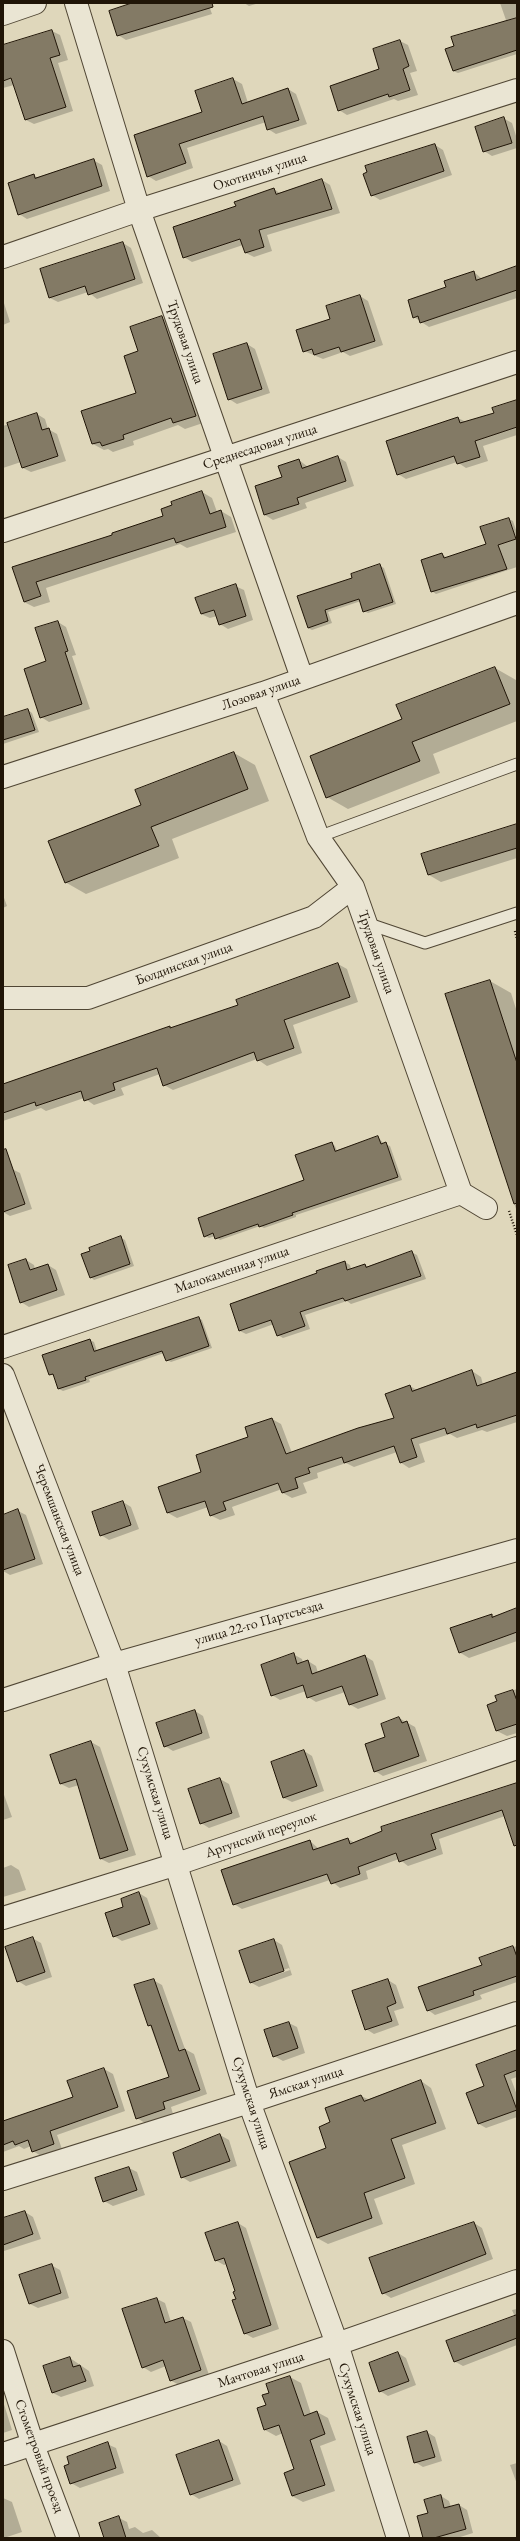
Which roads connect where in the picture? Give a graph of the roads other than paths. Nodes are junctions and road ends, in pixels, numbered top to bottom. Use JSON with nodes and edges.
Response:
{"nodes":[{"id":1,"x":35,"y":3,"type":"edge"},
{"id":2,"x":76,"y":3,"type":"edge"},
{"id":3,"x":3,"y":14,"type":"edge"},
{"id":4,"x":517,"y":90,"type":"edge"},
{"id":5,"x":139,"y":210,"type":"junction"},
{"id":6,"x":3,"y":257,"type":"edge"},
{"id":7,"x":517,"y":362,"type":"edge"},
{"id":8,"x":226,"y":458,"type":"junction"},
{"id":9,"x":3,"y":531,"type":"edge"},
{"id":10,"x":517,"y":603,"type":"edge"},
{"id":11,"x":302,"y":678,"type":"junction"},
{"id":12,"x":263,"y":693,"type":"junction"},
{"id":13,"x":517,"y":764,"type":"edge"},
{"id":14,"x":3,"y":777,"type":"edge"},
{"id":15,"x":318,"y":837,"type":"junction"},
{"id":16,"x":353,"y":887,"type":"junction"},
{"id":17,"x":517,"y":913,"type":"edge"},
{"id":18,"x":366,"y":923,"type":"junction"},
{"id":19,"x":3,"y":998,"type":"edge"},
{"id":20,"x":461,"y":1193,"type":"junction"},
{"id":21,"x":486,"y":1208,"type":"dead end"},
{"id":22,"x":3,"y":1347,"type":"edge"},
{"id":23,"x":3,"y":1375,"type":"edge"},
{"id":24,"x":517,"y":1550,"type":"edge"},
{"id":25,"x":114,"y":1664,"type":"junction"},
{"id":26,"x":3,"y":1700,"type":"edge"},
{"id":27,"x":517,"y":1748,"type":"edge"},
{"id":28,"x":177,"y":1864,"type":"junction"},
{"id":29,"x":3,"y":1918,"type":"edge"},
{"id":30,"x":517,"y":2013,"type":"edge"},
{"id":31,"x":249,"y":2102,"type":"junction"},
{"id":32,"x":3,"y":2179,"type":"edge"},
{"id":33,"x":517,"y":2281,"type":"edge"},
{"id":34,"x":337,"y":2344,"type":"junction"},
{"id":35,"x":3,"y":2351,"type":"edge"},
{"id":36,"x":33,"y":2445,"type":"junction"},
{"id":37,"x":3,"y":2454,"type":"edge"},
{"id":38,"x":68,"y":2538,"type":"edge"},
{"id":39,"x":398,"y":2538,"type":"edge"}],
"edges":[{"from":1,"to":3,"type":"street"},
{"from":2,"to":5,"type":"street","name":"Трудовая улица"},
{"from":4,"to":5,"type":"street","name":"Охотничья улица"},
{"from":5,"to":6,"type":"street","name":"Охотничья улица"},
{"from":5,"to":8,"type":"street","name":"Трудовая улица"},
{"from":7,"to":8,"type":"street","name":"Среднесадовая улица"},
{"from":8,"to":9,"type":"street","name":"Среднесадовая улица"},
{"from":8,"to":11,"type":"street","name":"Трудовая улица"},
{"from":10,"to":11,"type":"street","name":"Лозовая улица"},
{"from":11,"to":12,"type":"street","name":"Лозовая улица"},
{"from":12,"to":14,"type":"street","name":"Лозовая улица"},
{"from":12,"to":15,"type":"street","name":"Трудовая улица"},
{"from":13,"to":15,"type":"lane"},
{"from":15,"to":16,"type":"street","name":"Трудовая улица"},
{"from":16,"to":18,"type":"street","name":"Трудовая улица"},
{"from":16,"to":19,"type":"street","name":"Болдинская улица"},
{"from":17,"to":18,"type":"lane"},
{"from":18,"to":20,"type":"street","name":"Трудовая улица"},
{"from":20,"to":21,"type":"street"},
{"from":20,"to":22,"type":"street","name":"Малокаменная улица"},
{"from":23,"to":25,"type":"street","name":"Черемшанская улица"},
{"from":24,"to":25,"type":"street","name":"улица 22-го Партсъезда"},
{"from":25,"to":26,"type":"street","name":"улица 22-го Партсъезда"},
{"from":25,"to":28,"type":"street","name":"Сухумская улица"},
{"from":27,"to":28,"type":"street","name":"Аргунский переулок"},
{"from":28,"to":29,"type":"street","name":"Аргунский переулок"},
{"from":28,"to":31,"type":"street","name":"Сухумская улица"},
{"from":30,"to":31,"type":"street","name":"Ямская улица"},
{"from":31,"to":32,"type":"street","name":"Ямская улица"},
{"from":31,"to":34,"type":"street","name":"Сухумская улица"},
{"from":33,"to":34,"type":"street","name":"Мачтовая улица"},
{"from":34,"to":36,"type":"street","name":"Мачтовая улица"},
{"from":34,"to":39,"type":"street","name":"Сухумская улица"},
{"from":35,"to":36,"type":"street","name":"Стометровый проезд"},
{"from":36,"to":37,"type":"street","name":"Мачтовая улица"},
{"from":36,"to":38,"type":"street","name":"Стометровый проезд"}]}
